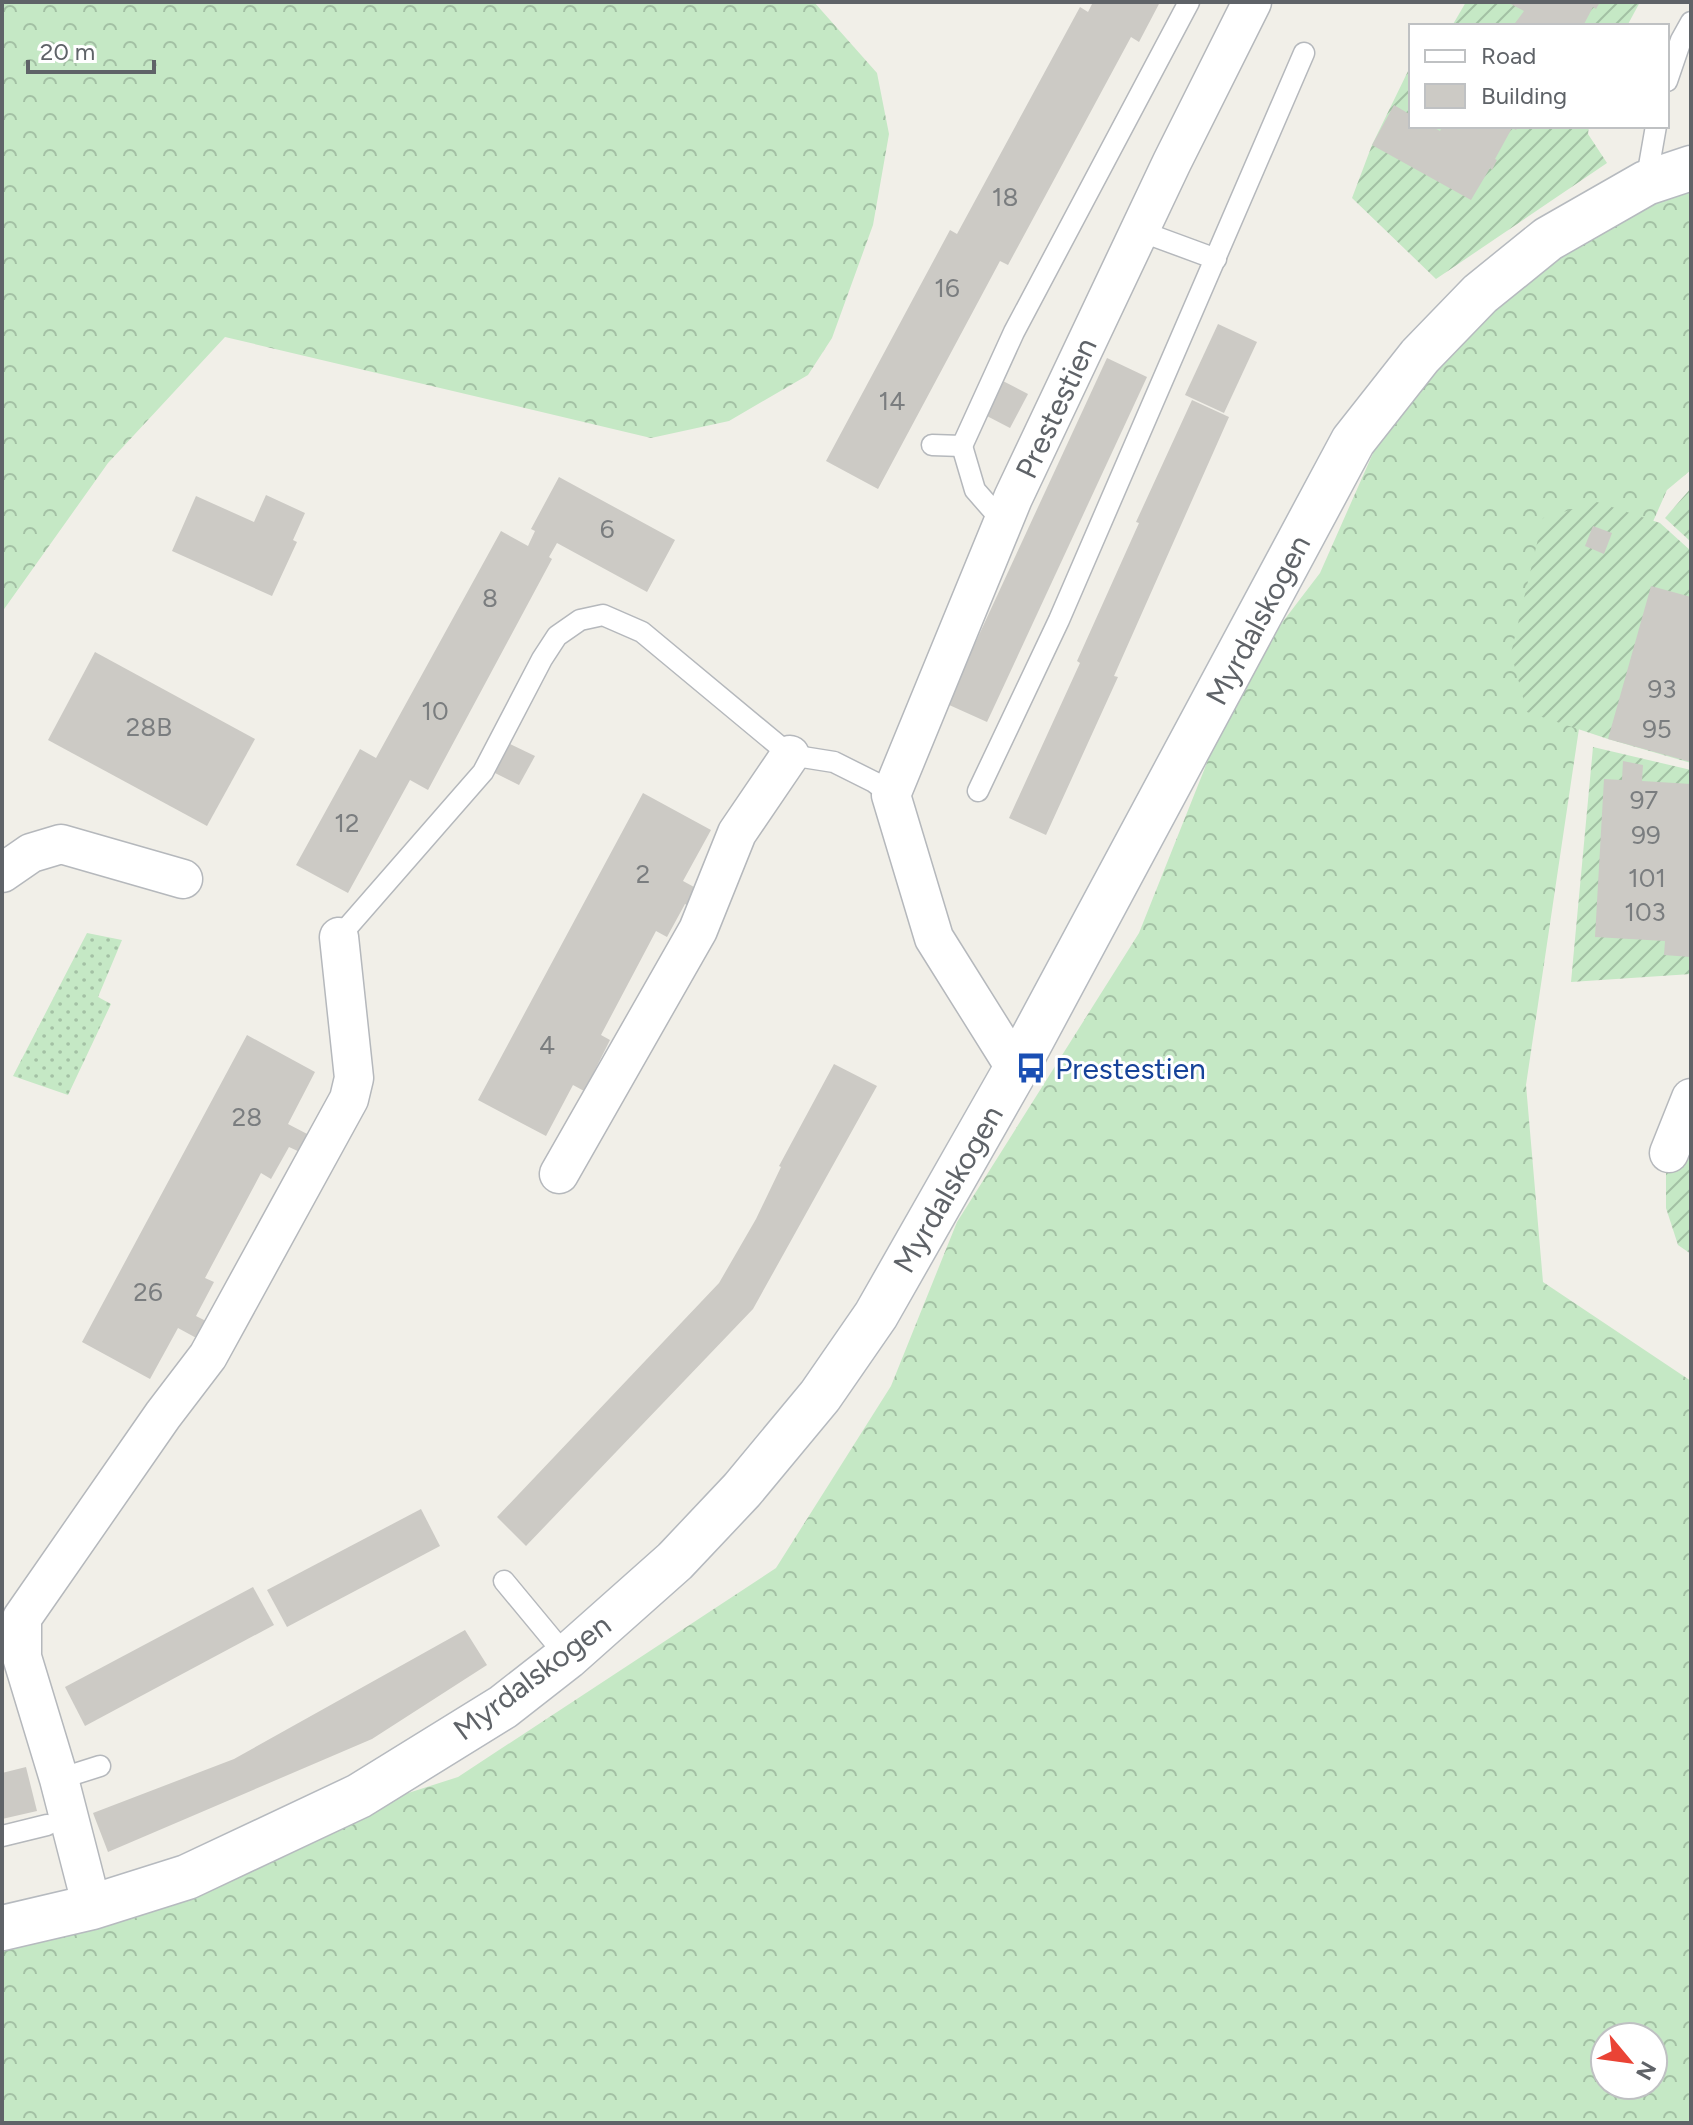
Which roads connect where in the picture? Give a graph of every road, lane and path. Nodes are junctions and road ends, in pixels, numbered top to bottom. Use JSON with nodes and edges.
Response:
{"nodes":[{"id":1,"x":1189,"y":2,"type":"edge"},
{"id":2,"x":1252,"y":2,"type":"edge"},
{"id":3,"x":1691,"y":22,"type":"edge"},
{"id":4,"x":1304,"y":53,"type":"dead end"},
{"id":5,"x":1669,"y":75,"type":"edge"},
{"id":6,"x":1656,"y":128,"type":"edge"},
{"id":7,"x":1691,"y":168,"type":"edge"},
{"id":8,"x":1646,"y":183,"type":"junction"},
{"id":9,"x":1140,"y":231,"type":"junction"},
{"id":10,"x":1216,"y":259,"type":"junction"},
{"id":11,"x":932,"y":445,"type":"dead end"},
{"id":12,"x":962,"y":446,"type":"junction"},
{"id":13,"x":1003,"y":522,"type":"junction"},
{"id":14,"x":790,"y":755,"type":"junction"},
{"id":15,"x":978,"y":791,"type":"dead end"},
{"id":16,"x":891,"y":795,"type":"junction"},
{"id":17,"x":2,"y":873,"type":"edge"},
{"id":18,"x":183,"y":879,"type":"dead end"},
{"id":19,"x":339,"y":937,"type":"joint"},
{"id":20,"x":1016,"y":1069,"type":"junction"},
{"id":21,"x":1691,"y":1098,"type":"edge"},
{"id":22,"x":1669,"y":1153,"type":"dead end"},
{"id":23,"x":559,"y":1174,"type":"dead end"},
{"id":24,"x":504,"y":1581,"type":"dead end"},
{"id":25,"x":12,"y":1653,"type":"edge"},
{"id":26,"x":567,"y":1657,"type":"junction"},
{"id":27,"x":100,"y":1766,"type":"dead end"},
{"id":28,"x":59,"y":1779,"type":"junction"},
{"id":29,"x":47,"y":1825,"type":"dead end"},
{"id":30,"x":2,"y":1836,"type":"edge"},
{"id":31,"x":92,"y":1907,"type":"junction"},
{"id":32,"x":2,"y":1928,"type":"edge"}],
"edges":[{"from":1,"to":12,"type":"lane"},
{"from":2,"to":9,"type":"street","name":"Prestestien"},
{"from":3,"to":5,"type":"lane"},
{"from":4,"to":10,"type":"lane"},
{"from":6,"to":8,"type":"lane"},
{"from":7,"to":8,"type":"main road","name":"Myrdalskogen"},
{"from":8,"to":20,"type":"main road","name":"Myrdalskogen"},
{"from":9,"to":10,"type":"lane"},
{"from":9,"to":13,"type":"street","name":"Prestestien"},
{"from":10,"to":15,"type":"lane"},
{"from":11,"to":12,"type":"lane"},
{"from":12,"to":13,"type":"lane"},
{"from":13,"to":16,"type":"street","name":"Prestestien"},
{"from":14,"to":16,"type":"lane"},
{"from":14,"to":19,"type":"lane"},
{"from":14,"to":23,"type":"street"},
{"from":16,"to":20,"type":"street"},
{"from":17,"to":18,"type":"street"},
{"from":19,"to":25,"type":"street"},
{"from":20,"to":26,"type":"main road","name":"Myrdalskogen"},
{"from":21,"to":22,"type":"street"},
{"from":24,"to":26,"type":"lane"},
{"from":25,"to":28,"type":"street"},
{"from":26,"to":31,"type":"main road","name":"Myrdalskogen"},
{"from":27,"to":28,"type":"lane"},
{"from":28,"to":31,"type":"street"},
{"from":29,"to":30,"type":"lane"},
{"from":31,"to":32,"type":"main road","name":"Myrdalskogen"}]}
